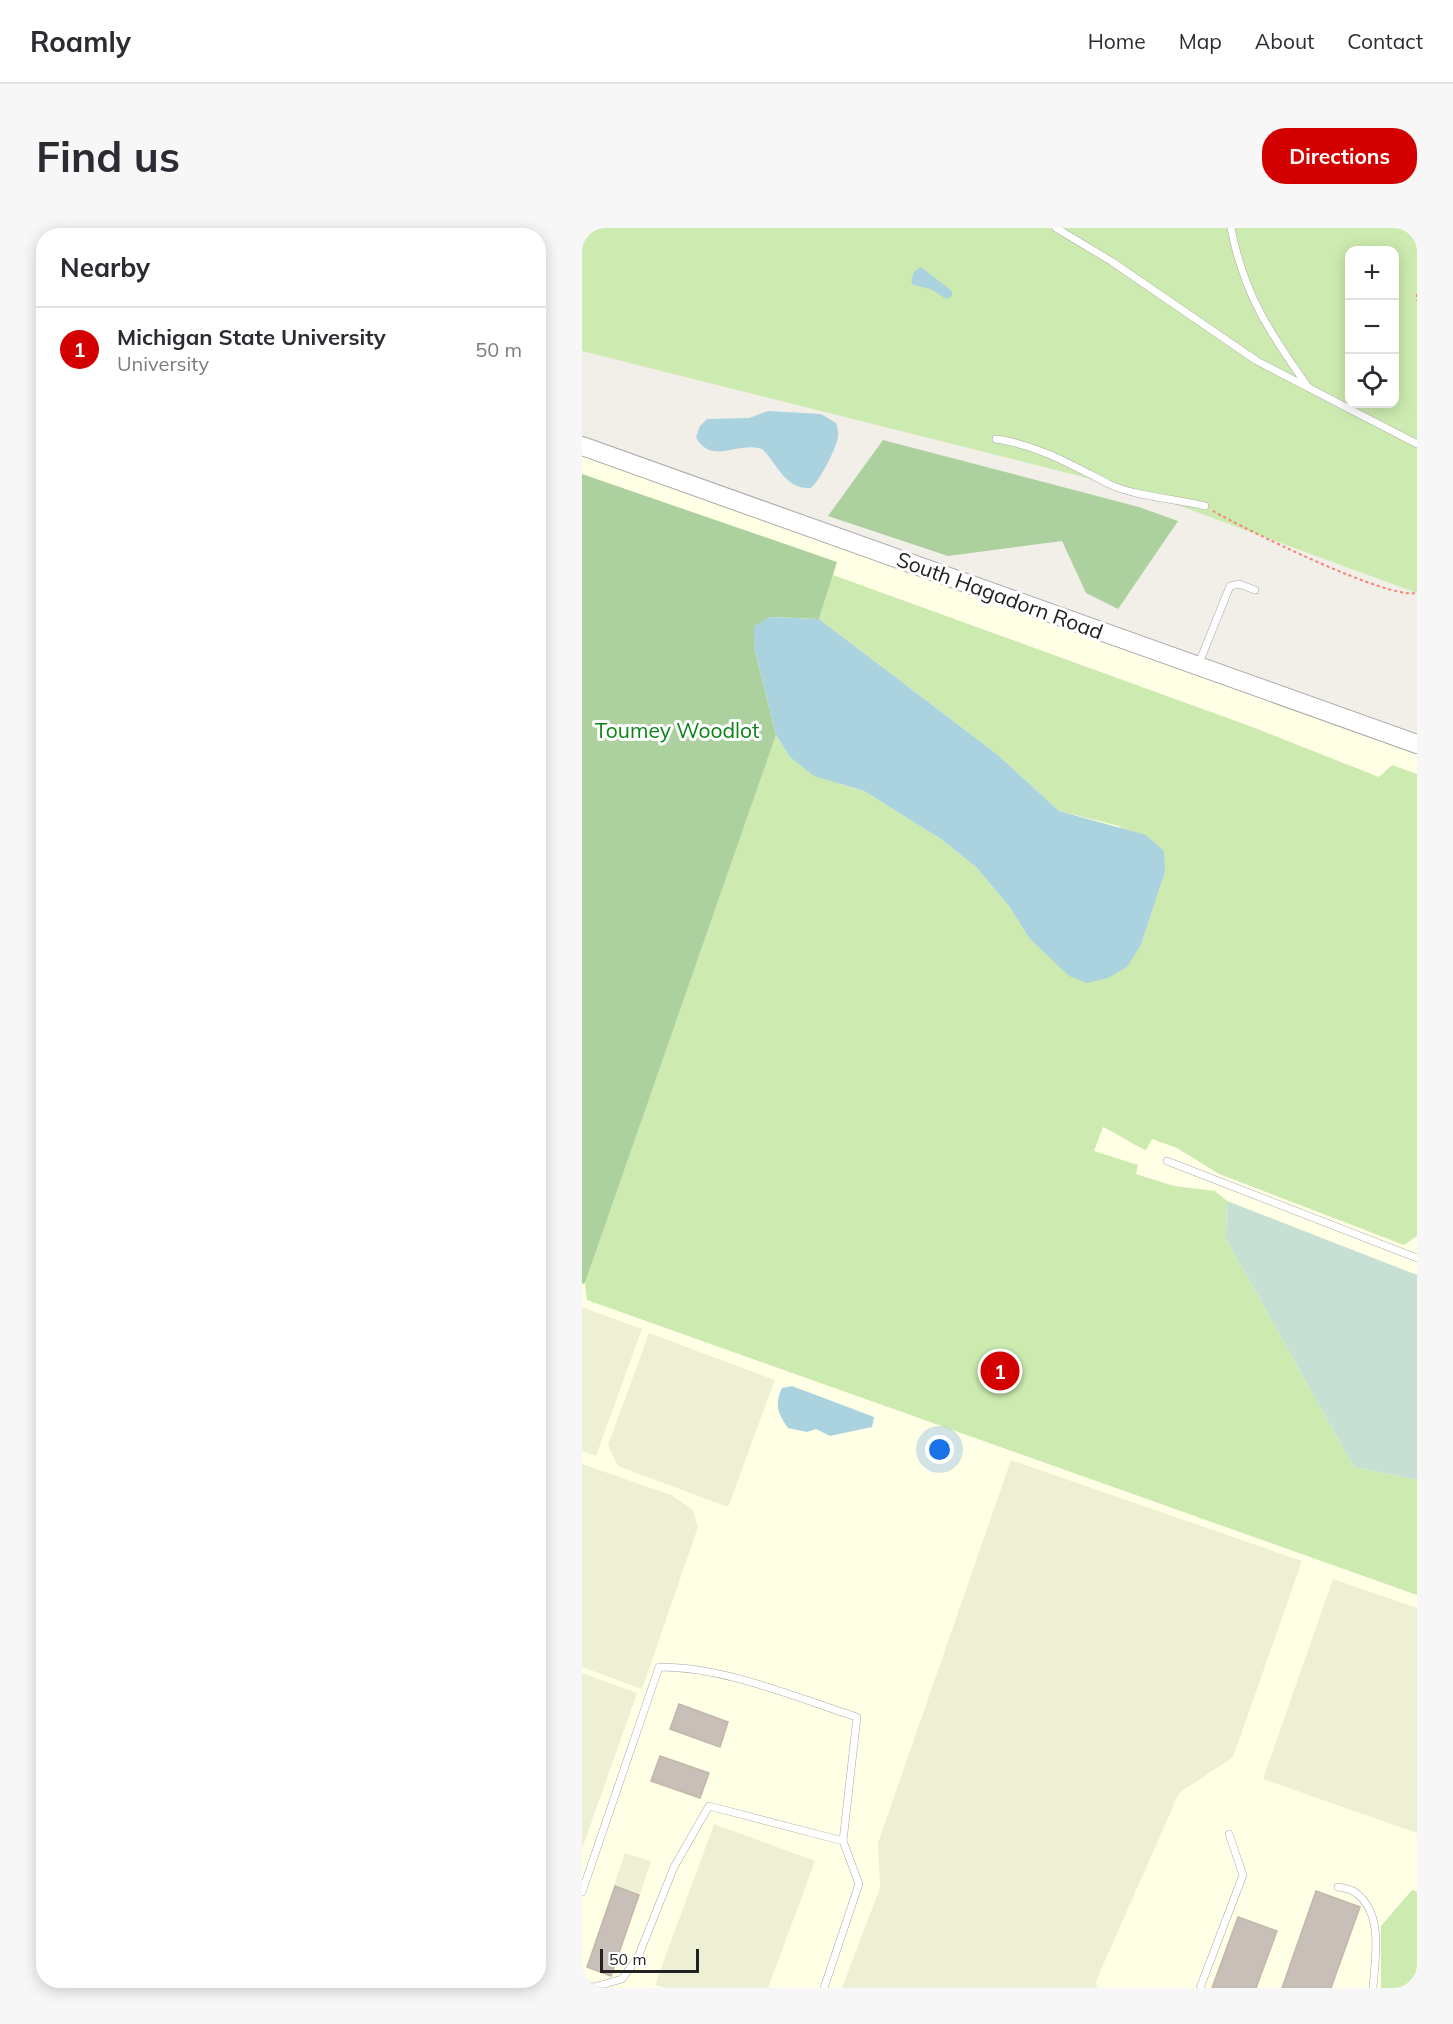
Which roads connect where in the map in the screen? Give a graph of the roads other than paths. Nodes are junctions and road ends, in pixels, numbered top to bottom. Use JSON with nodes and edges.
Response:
{"nodes":[{"id":1,"x":1056,"y":228,"type":"edge"},
{"id":2,"x":1231,"y":228,"type":"edge"},
{"id":3,"x":1310,"y":389,"type":"junction"},
{"id":4,"x":996,"y":440,"type":"dead end"},
{"id":5,"x":1417,"y":444,"type":"edge"},
{"id":6,"x":582,"y":446,"type":"edge"},
{"id":7,"x":1204,"y":506,"type":"road end"},
{"id":8,"x":1255,"y":590,"type":"dead end"},
{"id":9,"x":1198,"y":666,"type":"junction"},
{"id":10,"x":1417,"y":744,"type":"edge"},
{"id":11,"x":1167,"y":1161,"type":"dead end"},
{"id":12,"x":1417,"y":1258,"type":"edge"},
{"id":13,"x":1229,"y":1834,"type":"dead end"},
{"id":14,"x":843,"y":1840,"type":"junction"},
{"id":15,"x":1338,"y":1887,"type":"dead end"},
{"id":16,"x":582,"y":1892,"type":"edge"},
{"id":17,"x":582,"y":1985,"type":"edge"},
{"id":18,"x":824,"y":1988,"type":"edge"},
{"id":19,"x":1200,"y":1988,"type":"edge"},
{"id":20,"x":1372,"y":1988,"type":"edge"}],
"edges":[{"from":1,"to":3,"type":"lane"},
{"from":2,"to":3,"type":"lane"},
{"from":3,"to":5,"type":"lane"},
{"from":4,"to":7,"type":"lane"},
{"from":6,"to":9,"type":"street","name":"South Hagadorn Road"},
{"from":8,"to":9,"type":"lane"},
{"from":9,"to":10,"type":"street","name":"South Hagadorn Road"},
{"from":11,"to":12,"type":"lane"},
{"from":13,"to":19,"type":"lane"},
{"from":14,"to":16,"type":"lane"},
{"from":14,"to":17,"type":"lane"},
{"from":14,"to":18,"type":"lane"},
{"from":15,"to":20,"type":"lane"}]}
